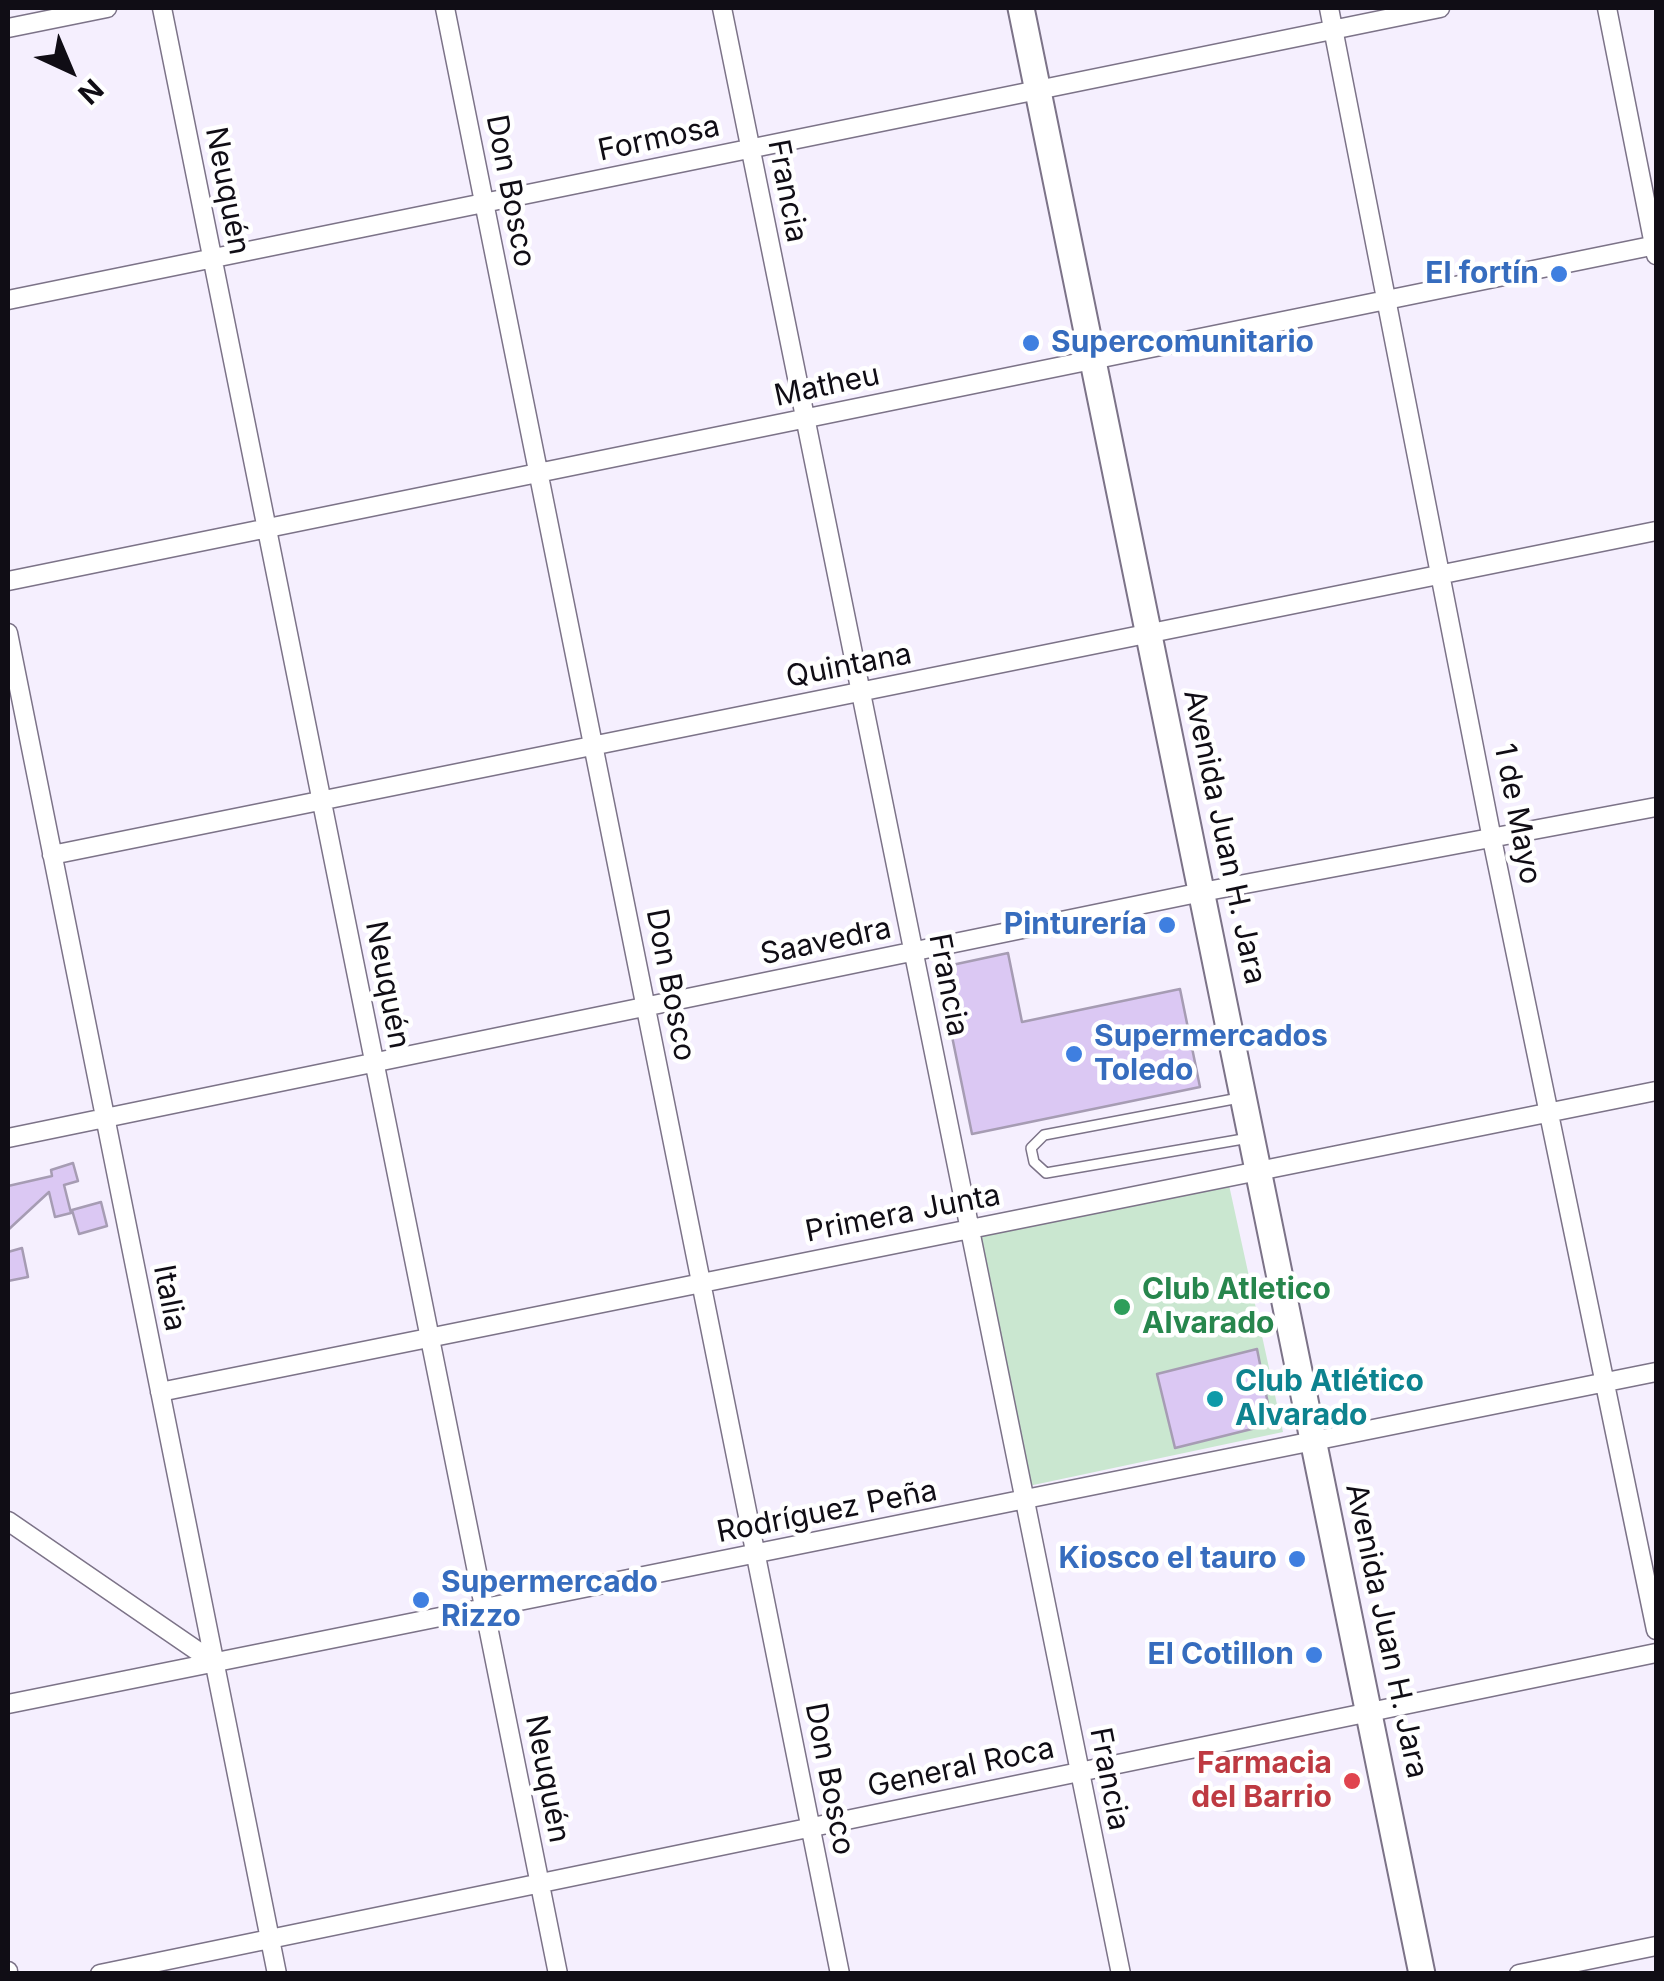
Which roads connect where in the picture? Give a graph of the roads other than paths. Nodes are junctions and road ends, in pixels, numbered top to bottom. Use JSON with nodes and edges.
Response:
{"nodes":[{"id":1,"x":106,"y":8,"type":"edge"},
{"id":2,"x":162,"y":8,"type":"edge"},
{"id":3,"x":445,"y":8,"type":"edge"},
{"id":4,"x":722,"y":8,"type":"edge"},
{"id":5,"x":1020,"y":8,"type":"edge"},
{"id":6,"x":1329,"y":8,"type":"edge"},
{"id":7,"x":1440,"y":8,"type":"edge"},
{"id":8,"x":1607,"y":8,"type":"edge"},
{"id":9,"x":8,"y":28,"type":"edge"},
{"id":10,"x":1333,"y":29,"type":"junction"},
{"id":11,"x":1037,"y":90,"type":"junction"},
{"id":12,"x":750,"y":148,"type":"junction"},
{"id":13,"x":484,"y":202,"type":"junction"},
{"id":14,"x":1656,"y":248,"type":"edge"},
{"id":15,"x":212,"y":258,"type":"junction"},
{"id":16,"x":8,"y":300,"type":"edge"},
{"id":17,"x":1388,"y":300,"type":"junction"},
{"id":18,"x":1093,"y":360,"type":"junction"},
{"id":19,"x":806,"y":418,"type":"junction"},
{"id":20,"x":538,"y":473,"type":"junction"},
{"id":21,"x":266,"y":527,"type":"junction"},
{"id":22,"x":1656,"y":531,"type":"edge"},
{"id":23,"x":1443,"y":574,"type":"junction"},
{"id":24,"x":8,"y":581,"type":"edge"},
{"id":25,"x":8,"y":634,"type":"edge"},
{"id":26,"x":1149,"y":634,"type":"junction"},
{"id":27,"x":861,"y":692,"type":"junction"},
{"id":28,"x":594,"y":746,"type":"junction"},
{"id":29,"x":322,"y":801,"type":"junction"},
{"id":30,"x":1656,"y":807,"type":"edge"},
{"id":31,"x":1492,"y":839,"type":"junction"},
{"id":32,"x":52,"y":855,"type":"junction"},
{"id":33,"x":1202,"y":892,"type":"junction"},
{"id":34,"x":914,"y":952,"type":"junction"},
{"id":35,"x":646,"y":1008,"type":"junction"},
{"id":36,"x":375,"y":1064,"type":"junction"},
{"id":37,"x":1656,"y":1091,"type":"edge"},
{"id":38,"x":1244,"y":1097,"type":"junction"},
{"id":39,"x":1552,"y":1112,"type":"junction"},
{"id":40,"x":106,"y":1120,"type":"junction"},
{"id":41,"x":8,"y":1138,"type":"edge"},
{"id":42,"x":1252,"y":1138,"type":"junction"},
{"id":43,"x":1259,"y":1171,"type":"junction"},
{"id":44,"x":970,"y":1229,"type":"junction"},
{"id":45,"x":702,"y":1283,"type":"junction"},
{"id":46,"x":430,"y":1338,"type":"junction"},
{"id":47,"x":1656,"y":1372,"type":"edge"},
{"id":48,"x":1606,"y":1383,"type":"junction"},
{"id":49,"x":160,"y":1392,"type":"junction"},
{"id":50,"x":1314,"y":1442,"type":"junction"},
{"id":51,"x":1024,"y":1500,"type":"junction"},
{"id":52,"x":8,"y":1521,"type":"edge"},
{"id":53,"x":756,"y":1554,"type":"junction"},
{"id":54,"x":484,"y":1609,"type":"junction"},
{"id":55,"x":1656,"y":1630,"type":"edge"},
{"id":56,"x":1656,"y":1653,"type":"edge"},
{"id":57,"x":215,"y":1663,"type":"junction"},
{"id":58,"x":8,"y":1704,"type":"edge"},
{"id":59,"x":1370,"y":1712,"type":"junction"},
{"id":60,"x":1080,"y":1772,"type":"junction"},
{"id":61,"x":811,"y":1827,"type":"junction"},
{"id":62,"x":540,"y":1883,"type":"junction"},
{"id":63,"x":270,"y":1938,"type":"junction"},
{"id":64,"x":1656,"y":1946,"type":"edge"},
{"id":65,"x":100,"y":1974,"type":"edge"},
{"id":66,"x":277,"y":1974,"type":"edge"},
{"id":67,"x":558,"y":1974,"type":"edge"},
{"id":68,"x":840,"y":1974,"type":"edge"},
{"id":69,"x":1120,"y":1974,"type":"edge"},
{"id":70,"x":1422,"y":1974,"type":"edge"},
{"id":71,"x":1519,"y":1974,"type":"edge"}],
"edges":[{"from":1,"to":9,"type":"street"},
{"from":2,"to":15,"type":"street","name":"Neuquén"},
{"from":3,"to":13,"type":"street","name":"Don Bosco"},
{"from":4,"to":12,"type":"street","name":"Francia"},
{"from":5,"to":11,"type":"main road","name":"Avenida Juan H. Jara"},
{"from":6,"to":10,"type":"street","name":"1 de Mayo"},
{"from":7,"to":10,"type":"street","name":"Formosa"},
{"from":8,"to":14,"type":"street"},
{"from":10,"to":11,"type":"street","name":"Formosa"},
{"from":10,"to":17,"type":"street","name":"1 de Mayo"},
{"from":11,"to":12,"type":"street","name":"Formosa"},
{"from":11,"to":18,"type":"main road","name":"Avenida Juan H. Jara"},
{"from":12,"to":13,"type":"street","name":"Formosa"},
{"from":12,"to":19,"type":"street","name":"Francia"},
{"from":13,"to":15,"type":"street","name":"Formosa"},
{"from":13,"to":20,"type":"street","name":"Don Bosco"},
{"from":14,"to":17,"type":"street","name":"Matheu"},
{"from":15,"to":16,"type":"street","name":"Formosa"},
{"from":15,"to":21,"type":"street","name":"Neuquén"},
{"from":17,"to":18,"type":"street","name":"Matheu"},
{"from":17,"to":23,"type":"street","name":"1 de Mayo"},
{"from":18,"to":19,"type":"street","name":"Matheu"},
{"from":18,"to":26,"type":"main road","name":"Avenida Juan H. Jara"},
{"from":19,"to":20,"type":"street","name":"Matheu"},
{"from":19,"to":27,"type":"street","name":"Francia"},
{"from":20,"to":21,"type":"street","name":"Matheu"},
{"from":20,"to":28,"type":"street","name":"Don Bosco"},
{"from":21,"to":24,"type":"street","name":"Matheu"},
{"from":21,"to":29,"type":"street","name":"Neuquén"},
{"from":22,"to":23,"type":"street","name":"Quintana"},
{"from":23,"to":26,"type":"street","name":"Quintana"},
{"from":23,"to":31,"type":"street","name":"1 de Mayo"},
{"from":25,"to":32,"type":"street","name":"Italia"},
{"from":26,"to":27,"type":"street","name":"Quintana"},
{"from":26,"to":33,"type":"main road","name":"Avenida Juan H. Jara"},
{"from":27,"to":28,"type":"street","name":"Quintana"},
{"from":27,"to":34,"type":"street","name":"Francia"},
{"from":28,"to":29,"type":"street","name":"Quintana"},
{"from":28,"to":35,"type":"street","name":"Don Bosco"},
{"from":29,"to":32,"type":"street","name":"Quintana"},
{"from":29,"to":36,"type":"street","name":"Neuquén"},
{"from":30,"to":31,"type":"street","name":"Saavedra"},
{"from":31,"to":33,"type":"street","name":"Saavedra"},
{"from":31,"to":39,"type":"street","name":"1 de Mayo"},
{"from":32,"to":40,"type":"street","name":"Italia"},
{"from":33,"to":34,"type":"street","name":"Saavedra"},
{"from":33,"to":38,"type":"main road","name":"Avenida Juan H. Jara"},
{"from":34,"to":35,"type":"street","name":"Saavedra"},
{"from":34,"to":44,"type":"street","name":"Francia"},
{"from":35,"to":36,"type":"street","name":"Saavedra"},
{"from":35,"to":45,"type":"street","name":"Don Bosco"},
{"from":36,"to":40,"type":"street","name":"Saavedra"},
{"from":36,"to":46,"type":"street","name":"Neuquén"},
{"from":37,"to":39,"type":"street","name":"Primera Junta"},
{"from":38,"to":42,"type":"main road","name":"Avenida Juan H. Jara"},
{"from":38,"to":42,"type":"lane"},
{"from":39,"to":43,"type":"street","name":"Primera Junta"},
{"from":39,"to":48,"type":"street","name":"1 de Mayo"},
{"from":40,"to":41,"type":"street","name":"Saavedra"},
{"from":40,"to":49,"type":"street","name":"Italia"},
{"from":42,"to":43,"type":"main road","name":"Avenida Juan H. Jara"},
{"from":43,"to":44,"type":"street","name":"Primera Junta"},
{"from":43,"to":50,"type":"main road","name":"Avenida Juan H. Jara"},
{"from":44,"to":45,"type":"street","name":"Primera Junta"},
{"from":44,"to":51,"type":"street","name":"Francia"},
{"from":45,"to":46,"type":"street","name":"Primera Junta"},
{"from":45,"to":53,"type":"street","name":"Don Bosco"},
{"from":46,"to":49,"type":"street","name":"Primera Junta"},
{"from":46,"to":54,"type":"street","name":"Neuquén"},
{"from":47,"to":48,"type":"street","name":"Rodríguez Peña"},
{"from":48,"to":50,"type":"street","name":"Rodríguez Peña"},
{"from":48,"to":55,"type":"street","name":"1 de Mayo"},
{"from":49,"to":57,"type":"street","name":"Italia"},
{"from":50,"to":51,"type":"street","name":"Rodríguez Peña"},
{"from":50,"to":59,"type":"main road","name":"Avenida Juan H. Jara"},
{"from":51,"to":53,"type":"street","name":"Rodríguez Peña"},
{"from":51,"to":60,"type":"street","name":"Francia"},
{"from":52,"to":57,"type":"street"},
{"from":53,"to":54,"type":"street","name":"Rodríguez Peña"},
{"from":53,"to":61,"type":"street","name":"Don Bosco"},
{"from":54,"to":57,"type":"street","name":"Rodríguez Peña"},
{"from":54,"to":62,"type":"street","name":"Neuquén"},
{"from":56,"to":59,"type":"street","name":"General Roca"},
{"from":57,"to":58,"type":"street","name":"Rodríguez Peña"},
{"from":57,"to":63,"type":"street","name":"Italia"},
{"from":59,"to":60,"type":"street","name":"General Roca"},
{"from":59,"to":70,"type":"main road","name":"Avenida Juan H. Jara"},
{"from":60,"to":61,"type":"street","name":"General Roca"},
{"from":60,"to":69,"type":"street","name":"Francia"},
{"from":61,"to":62,"type":"street","name":"General Roca"},
{"from":61,"to":68,"type":"street","name":"Don Bosco"},
{"from":62,"to":63,"type":"street","name":"General Roca"},
{"from":62,"to":67,"type":"street","name":"Neuquén"},
{"from":63,"to":65,"type":"street","name":"General Roca"},
{"from":63,"to":66,"type":"street","name":"Italia"},
{"from":64,"to":71,"type":"street"}]}
